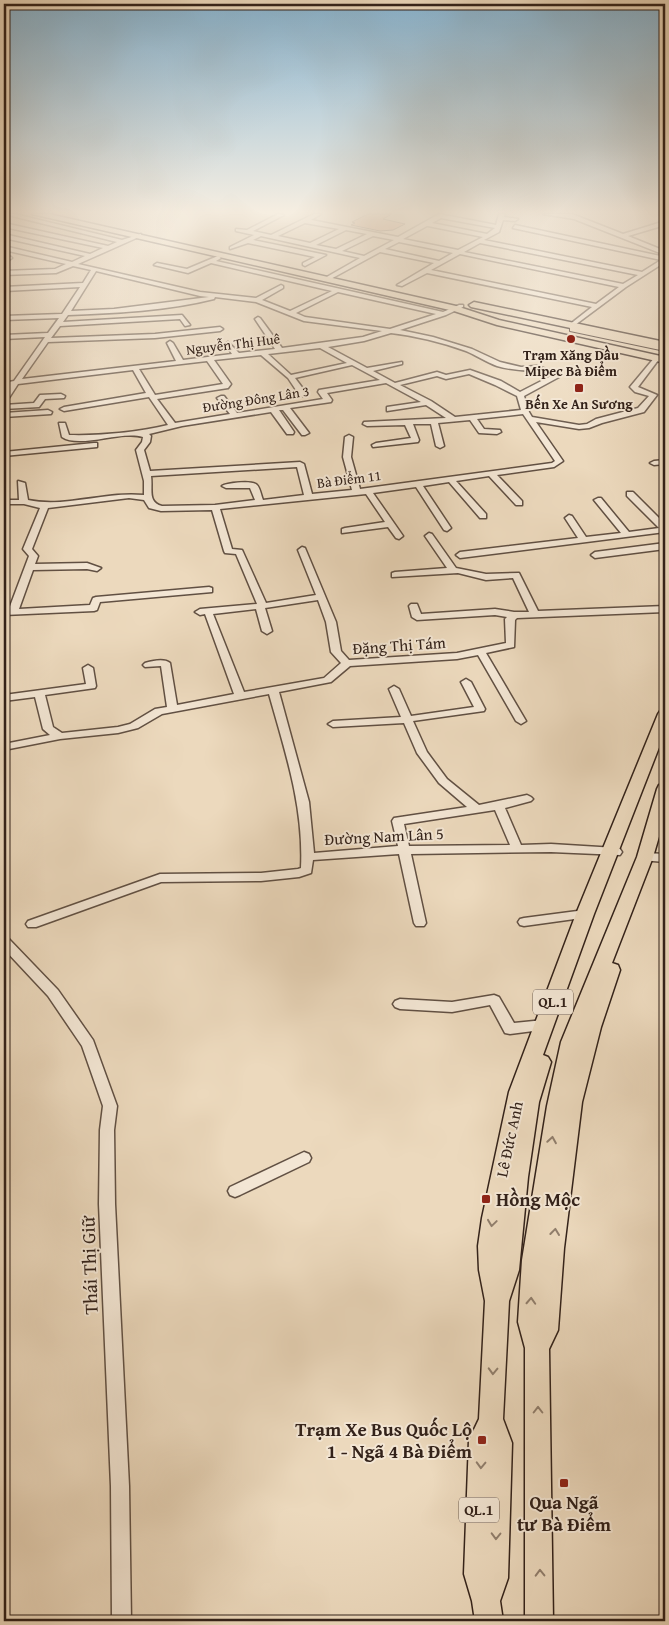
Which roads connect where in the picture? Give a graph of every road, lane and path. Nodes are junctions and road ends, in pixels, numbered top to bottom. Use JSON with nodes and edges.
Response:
{"nodes":[{"id":1,"x":81,"y":290,"type":"edge"},
{"id":2,"x":183,"y":290,"type":"edge"},
{"id":3,"x":276,"y":290,"type":"edge"},
{"id":4,"x":338,"y":290,"type":"joint"},
{"id":5,"x":395,"y":290,"type":"edge"},
{"id":6,"x":415,"y":290,"type":"edge"},
{"id":7,"x":518,"y":290,"type":"edge"},
{"id":8,"x":619,"y":290,"type":"edge"},
{"id":9,"x":221,"y":296,"type":"junction"},
{"id":10,"x":257,"y":300,"type":"junction"},
{"id":11,"x":458,"y":304,"type":"junction"},
{"id":12,"x":596,"y":306,"type":"junction"},
{"id":13,"x":64,"y":314,"type":"junction"},
{"id":14,"x":290,"y":314,"type":"junction"},
{"id":15,"x":444,"y":314,"type":"junction"},
{"id":16,"x":4,"y":318,"type":"edge"},
{"id":17,"x":158,"y":318,"type":"junction"},
{"id":18,"x":258,"y":319,"type":"dead end"},
{"id":19,"x":506,"y":319,"type":"junction"},
{"id":20,"x":126,"y":320,"type":"junction"},
{"id":21,"x":58,"y":324,"type":"junction"},
{"id":22,"x":187,"y":325,"type":"dead end"},
{"id":23,"x":572,"y":326,"type":"junction"},
{"id":24,"x":162,"y":327,"type":"dead end"},
{"id":25,"x":522,"y":328,"type":"junction"},
{"id":26,"x":220,"y":329,"type":"dead end"},
{"id":27,"x":132,"y":330,"type":"dead end"},
{"id":28,"x":390,"y":330,"type":"junction"},
{"id":29,"x":4,"y":337,"type":"edge"},
{"id":30,"x":48,"y":337,"type":"junction"},
{"id":31,"x":170,"y":343,"type":"dead end"},
{"id":32,"x":228,"y":344,"type":"dead end"},
{"id":33,"x":600,"y":344,"type":"junction"},
{"id":34,"x":624,"y":344,"type":"junction"},
{"id":35,"x":321,"y":346,"type":"junction"},
{"id":36,"x":280,"y":351,"type":"junction"},
{"id":37,"x":262,"y":352,"type":"junction"},
{"id":38,"x":664,"y":352,"type":"edge"},
{"id":39,"x":236,"y":356,"type":"junction"},
{"id":40,"x":209,"y":359,"type":"junction"},
{"id":41,"x":181,"y":363,"type":"junction"},
{"id":42,"x":354,"y":363,"type":"junction"},
{"id":43,"x":400,"y":363,"type":"dead end"},
{"id":44,"x":136,"y":369,"type":"junction"},
{"id":45,"x":367,"y":370,"type":"junction"},
{"id":46,"x":290,"y":377,"type":"junction"},
{"id":47,"x":14,"y":383,"type":"junction"},
{"id":48,"x":390,"y":383,"type":"junction"},
{"id":49,"x":4,"y":385,"type":"edge"},
{"id":50,"x":303,"y":394,"type":"dead end"},
{"id":51,"x":520,"y":395,"type":"junction"},
{"id":52,"x":61,"y":396,"type":"dead end"},
{"id":53,"x":151,"y":396,"type":"junction"},
{"id":54,"x":221,"y":398,"type":"dead end"},
{"id":55,"x":4,"y":399,"type":"edge"},
{"id":56,"x":428,"y":403,"type":"junction"},
{"id":57,"x":4,"y":407,"type":"edge"},
{"id":58,"x":285,"y":407,"type":"junction"},
{"id":59,"x":64,"y":409,"type":"dead end"},
{"id":60,"x":273,"y":409,"type":"junction"},
{"id":61,"x":390,"y":409,"type":"dead end"},
{"id":62,"x":48,"y":412,"type":"dead end"},
{"id":63,"x":4,"y":415,"type":"edge"},
{"id":64,"x":235,"y":415,"type":"junction"},
{"id":65,"x":527,"y":415,"type":"junction"},
{"id":66,"x":472,"y":418,"type":"junction"},
{"id":67,"x":454,"y":420,"type":"junction"},
{"id":68,"x":434,"y":421,"type":"junction"},
{"id":69,"x":408,"y":422,"type":"junction"},
{"id":70,"x":367,"y":424,"type":"dead end"},
{"id":71,"x":62,"y":425,"type":"dead end"},
{"id":72,"x":173,"y":426,"type":"junction"},
{"id":73,"x":290,"y":432,"type":"dead end"},
{"id":74,"x":497,"y":432,"type":"dead end"},
{"id":75,"x":143,"y":434,"type":"junction"},
{"id":76,"x":305,"y":434,"type":"dead end"},
{"id":77,"x":349,"y":438,"type":"dead end"},
{"id":78,"x":98,"y":445,"type":"dead end"},
{"id":79,"x":376,"y":445,"type":"dead end"},
{"id":80,"x":440,"y":446,"type":"dead end"},
{"id":81,"x":4,"y":454,"type":"edge"},
{"id":82,"x":665,"y":462,"type":"edge"},
{"id":83,"x":654,"y":463,"type":"dead end"},
{"id":84,"x":146,"y":474,"type":"junction"},
{"id":85,"x":491,"y":474,"type":"junction"},
{"id":86,"x":452,"y":480,"type":"junction"},
{"id":87,"x":21,"y":483,"type":"dead end"},
{"id":88,"x":418,"y":484,"type":"junction"},
{"id":89,"x":226,"y":486,"type":"dead end"},
{"id":90,"x":368,"y":491,"type":"junction"},
{"id":91,"x":356,"y":492,"type":"junction"},
{"id":92,"x":630,"y":494,"type":"dead end"},
{"id":93,"x":147,"y":498,"type":"junction"},
{"id":94,"x":309,"y":498,"type":"junction"},
{"id":95,"x":598,"y":500,"type":"dead end"},
{"id":96,"x":4,"y":502,"type":"edge"},
{"id":97,"x":24,"y":502,"type":"junction"},
{"id":98,"x":260,"y":503,"type":"junction"},
{"id":99,"x":519,"y":503,"type":"dead end"},
{"id":100,"x":44,"y":506,"type":"junction"},
{"id":101,"x":215,"y":507,"type":"junction"},
{"id":102,"x":483,"y":516,"type":"dead end"},
{"id":103,"x":569,"y":518,"type":"dead end"},
{"id":104,"x":390,"y":524,"type":"junction"},
{"id":105,"x":447,"y":528,"type":"dead end"},
{"id":106,"x":662,"y":530,"type":"edge"},
{"id":107,"x":345,"y":531,"type":"dead end"},
{"id":108,"x":626,"y":534,"type":"junction"},
{"id":109,"x":398,"y":536,"type":"dead end"},
{"id":110,"x":429,"y":536,"type":"dead end"},
{"id":111,"x":665,"y":539,"type":"edge"},
{"id":112,"x":584,"y":540,"type":"junction"},
{"id":113,"x":665,"y":546,"type":"edge"},
{"id":114,"x":302,"y":550,"type":"dead end"},
{"id":115,"x":595,"y":555,"type":"dead end"},
{"id":116,"x":460,"y":556,"type":"dead end"},
{"id":117,"x":29,"y":567,"type":"junction"},
{"id":118,"x":97,"y":568,"type":"dead end"},
{"id":119,"x":453,"y":570,"type":"junction"},
{"id":120,"x":395,"y":575,"type":"dead end"},
{"id":121,"x":208,"y":590,"type":"dead end"},
{"id":122,"x":322,"y":597,"type":"junction"},
{"id":123,"x":262,"y":606,"type":"junction"},
{"id":124,"x":414,"y":606,"type":"dead end"},
{"id":125,"x":665,"y":609,"type":"edge"},
{"id":126,"x":8,"y":612,"type":"edge"},
{"id":127,"x":514,"y":615,"type":"junction"},
{"id":128,"x":535,"y":615,"type":"junction"},
{"id":129,"x":267,"y":631,"type":"dead end"},
{"id":130,"x":481,"y":652,"type":"junction"},
{"id":131,"x":347,"y":663,"type":"junction"},
{"id":132,"x":148,"y":665,"type":"dead end"},
{"id":133,"x":88,"y":668,"type":"dead end"},
{"id":134,"x":466,"y":682,"type":"dead end"},
{"id":135,"x":394,"y":689,"type":"dead end"},
{"id":136,"x":273,"y":690,"type":"junction"},
{"id":137,"x":39,"y":692,"type":"junction"},
{"id":138,"x":240,"y":696,"type":"junction"},
{"id":139,"x":4,"y":698,"type":"edge"},
{"id":140,"x":172,"y":708,"type":"junction"},
{"id":141,"x":408,"y":719,"type":"junction"},
{"id":142,"x":521,"y":720,"type":"dead end"},
{"id":143,"x":333,"y":724,"type":"dead end"},
{"id":144,"x":664,"y":730,"type":"edge"},
{"id":145,"x":60,"y":736,"type":"junction"},
{"id":146,"x":4,"y":747,"type":"edge"},
{"id":147,"x":665,"y":789,"type":"edge"},
{"id":148,"x":527,"y":799,"type":"dead end"},
{"id":149,"x":499,"y":806,"type":"junction"},
{"id":150,"x":476,"y":808,"type":"junction"},
{"id":151,"x":665,"y":824,"type":"edge"},
{"id":152,"x":517,"y":848,"type":"junction"},
{"id":153,"x":403,"y":850,"type":"junction"},
{"id":154,"x":614,"y":852,"type":"junction"},
{"id":155,"x":308,"y":857,"type":"junction"},
{"id":156,"x":655,"y":858,"type":"edge"},
{"id":157,"x":585,"y":914,"type":"junction"},
{"id":158,"x":524,"y":922,"type":"dead end"},
{"id":159,"x":420,"y":923,"type":"dead end"},
{"id":160,"x":32,"y":924,"type":"dead end"},
{"id":161,"x":4,"y":941,"type":"edge"},
{"id":162,"x":400,"y":1004,"type":"dead end"},
{"id":163,"x":544,"y":1026,"type":"junction"},
{"id":164,"x":304,"y":1158,"type":"dead end"},
{"id":165,"x":235,"y":1191,"type":"dead end"},
{"id":166,"x":496,"y":1312,"type":"junction"},
{"id":167,"x":484,"y":1615,"type":"edge"},
{"id":168,"x":543,"y":1616,"type":"edge"},
{"id":169,"x":122,"y":1621,"type":"edge"}],
"edges":[{"from":1,"to":13,"type":"street"},
{"from":2,"to":9,"type":"street"},
{"from":3,"to":10,"type":"street"},
{"from":4,"to":14,"type":"street"},
{"from":4,"to":15,"type":"street"},
{"from":5,"to":11,"type":"highway"},
{"from":6,"to":23,"type":"highway"},
{"from":7,"to":12,"type":"street"},
{"from":8,"to":12,"type":"street"},
{"from":9,"to":10,"type":"street"},
{"from":9,"to":13,"type":"street"},
{"from":10,"to":14,"type":"street"},
{"from":11,"to":15,"type":"street","name":"Nguyễn Thị Huê"},
{"from":11,"to":19,"type":"highway"},
{"from":11,"to":23,"type":"highway"},
{"from":11,"to":25,"type":"highway"},
{"from":12,"to":23,"type":"street"},
{"from":13,"to":16,"type":"street"},
{"from":13,"to":21,"type":"street"},
{"from":14,"to":28,"type":"street"},
{"from":15,"to":28,"type":"street","name":"Nguyễn Thị Huê"},
{"from":17,"to":20,"type":"street"},
{"from":17,"to":22,"type":"street"},
{"from":17,"to":24,"type":"street"},
{"from":18,"to":36,"type":"street"},
{"from":19,"to":25,"type":"highway"},
{"from":19,"to":33,"type":"highway"},
{"from":20,"to":21,"type":"street"},
{"from":20,"to":27,"type":"street"},
{"from":21,"to":30,"type":"street"},
{"from":23,"to":34,"type":"highway"},
{"from":23,"to":38,"type":"highway"},
{"from":25,"to":33,"type":"highway"},
{"from":26,"to":30,"type":"street"},
{"from":28,"to":35,"type":"street","name":"Nguyễn Thị Huê"},
{"from":28,"to":51,"type":"street"},
{"from":29,"to":30,"type":"street"},
{"from":30,"to":47,"type":"street"},
{"from":31,"to":41,"type":"street"},
{"from":32,"to":39,"type":"street"},
{"from":33,"to":34,"type":"highway"},
{"from":33,"to":38,"type":"highway"},
{"from":34,"to":38,"type":"highway"},
{"from":35,"to":36,"type":"street","name":"Nguyễn Thị Huê"},
{"from":35,"to":42,"type":"street"},
{"from":36,"to":37,"type":"street","name":"Nguyễn Thị Huê"},
{"from":37,"to":39,"type":"street","name":"Nguyễn Thị Huê"},
{"from":37,"to":46,"type":"street"},
{"from":38,"to":65,"type":"street"},
{"from":39,"to":40,"type":"street","name":"Nguyễn Thị Huê"},
{"from":40,"to":41,"type":"street","name":"Nguyễn Thị Huê"},
{"from":40,"to":53,"type":"street"},
{"from":41,"to":44,"type":"street","name":"Nguyễn Thị Huê"},
{"from":42,"to":45,"type":"street"},
{"from":42,"to":46,"type":"street"},
{"from":43,"to":45,"type":"street"},
{"from":44,"to":47,"type":"street","name":"Nguyễn Thị Huê"},
{"from":44,"to":53,"type":"street"},
{"from":45,"to":48,"type":"street"},
{"from":46,"to":50,"type":"street"},
{"from":47,"to":49,"type":"street","name":"Nguyễn Thị Huê"},
{"from":47,"to":55,"type":"street"},
{"from":48,"to":51,"type":"street"},
{"from":48,"to":56,"type":"street"},
{"from":48,"to":58,"type":"street","name":"Đường Đông Lân 3"},
{"from":51,"to":65,"type":"street","name":"Bà Điểm 11"},
{"from":52,"to":57,"type":"street"},
{"from":53,"to":59,"type":"street"},
{"from":53,"to":72,"type":"street"},
{"from":54,"to":64,"type":"street"},
{"from":56,"to":61,"type":"street"},
{"from":56,"to":67,"type":"street"},
{"from":58,"to":60,"type":"street","name":"Đường Đông Lân 3"},
{"from":58,"to":76,"type":"street"},
{"from":60,"to":64,"type":"street","name":"Đường Đông Lân 3"},
{"from":60,"to":73,"type":"street"},
{"from":62,"to":63,"type":"street"},
{"from":64,"to":72,"type":"street","name":"Đường Đông Lân 3"},
{"from":65,"to":66,"type":"street"},
{"from":65,"to":85,"type":"street","name":"Bà Điểm 11"},
{"from":66,"to":67,"type":"street"},
{"from":66,"to":74,"type":"street"},
{"from":67,"to":68,"type":"street"},
{"from":68,"to":69,"type":"street"},
{"from":68,"to":80,"type":"street"},
{"from":69,"to":70,"type":"street"},
{"from":69,"to":79,"type":"street"},
{"from":71,"to":75,"type":"street","name":"Đường Đông Lân 3"},
{"from":72,"to":75,"type":"street","name":"Đường Đông Lân 3"},
{"from":75,"to":84,"type":"street"},
{"from":77,"to":91,"type":"street"},
{"from":78,"to":81,"type":"street"},
{"from":82,"to":83,"type":"street"},
{"from":84,"to":93,"type":"street"},
{"from":84,"to":94,"type":"street"},
{"from":85,"to":86,"type":"street","name":"Bà Điểm 11"},
{"from":85,"to":99,"type":"street"},
{"from":86,"to":88,"type":"street","name":"Bà Điểm 11"},
{"from":86,"to":102,"type":"street"},
{"from":87,"to":97,"type":"street"},
{"from":88,"to":90,"type":"street","name":"Bà Điểm 11"},
{"from":88,"to":105,"type":"street"},
{"from":89,"to":98,"type":"street"},
{"from":90,"to":91,"type":"street","name":"Bà Điểm 11"},
{"from":90,"to":104,"type":"street"},
{"from":91,"to":94,"type":"street","name":"Bà Điểm 11"},
{"from":92,"to":106,"type":"street"},
{"from":93,"to":100,"type":"street","name":"Bà Điểm 11"},
{"from":93,"to":101,"type":"street","name":"Bà Điểm 11"},
{"from":94,"to":98,"type":"street","name":"Bà Điểm 11"},
{"from":95,"to":108,"type":"street"},
{"from":96,"to":97,"type":"street","name":"Bà Điểm 11"},
{"from":97,"to":100,"type":"street","name":"Bà Điểm 11"},
{"from":98,"to":101,"type":"street","name":"Bà Điểm 11"},
{"from":100,"to":117,"type":"street"},
{"from":101,"to":123,"type":"street"},
{"from":103,"to":112,"type":"street"},
{"from":104,"to":107,"type":"street"},
{"from":104,"to":109,"type":"street"},
{"from":106,"to":108,"type":"street"},
{"from":106,"to":111,"type":"street"},
{"from":108,"to":112,"type":"street"},
{"from":110,"to":119,"type":"street"},
{"from":112,"to":116,"type":"street"},
{"from":113,"to":115,"type":"street"},
{"from":114,"to":122,"type":"street"},
{"from":117,"to":118,"type":"street"},
{"from":117,"to":126,"type":"street"},
{"from":119,"to":120,"type":"street"},
{"from":119,"to":128,"type":"street"},
{"from":121,"to":126,"type":"street"},
{"from":122,"to":123,"type":"street"},
{"from":122,"to":131,"type":"street"},
{"from":123,"to":129,"type":"street"},
{"from":123,"to":138,"type":"street"},
{"from":124,"to":127,"type":"street"},
{"from":125,"to":128,"type":"street"},
{"from":127,"to":128,"type":"street"},
{"from":127,"to":130,"type":"street","name":"Đặng Thị Tám"},
{"from":130,"to":131,"type":"street","name":"Đặng Thị Tám"},
{"from":130,"to":142,"type":"street"},
{"from":131,"to":136,"type":"street","name":"Đặng Thị Tám"},
{"from":132,"to":140,"type":"street"},
{"from":133,"to":137,"type":"street"},
{"from":134,"to":141,"type":"street"},
{"from":135,"to":141,"type":"street"},
{"from":136,"to":138,"type":"street","name":"Đặng Thị Tám"},
{"from":136,"to":155,"type":"street"},
{"from":137,"to":139,"type":"street"},
{"from":137,"to":145,"type":"street"},
{"from":138,"to":140,"type":"street","name":"Đặng Thị Tám"},
{"from":140,"to":145,"type":"street","name":"Đặng Thị Tám"},
{"from":141,"to":143,"type":"street"},
{"from":141,"to":150,"type":"street"},
{"from":144,"to":154,"type":"highway","name":"Lê Đức Anh","number":"QL.1"},
{"from":145,"to":146,"type":"street","name":"Đặng Thị Tám"},
{"from":147,"to":156,"type":"highway","number":"QL.1"},
{"from":148,"to":149,"type":"street"},
{"from":149,"to":150,"type":"street"},
{"from":149,"to":152,"type":"street"},
{"from":150,"to":153,"type":"street"},
{"from":151,"to":156,"type":"highway","number":"QL.1"},
{"from":152,"to":153,"type":"street","name":"Đường Nam Lân 5"},
{"from":152,"to":154,"type":"street","name":"Đường Nam Lân 5"},
{"from":153,"to":155,"type":"street","name":"Đường Nam Lân 5"},
{"from":153,"to":159,"type":"street"},
{"from":154,"to":157,"type":"highway","name":"Lê Đức Anh","number":"QL.1"},
{"from":154,"to":166,"type":"highway","name":"Lê Đức Anh","number":"QL.1"},
{"from":155,"to":160,"type":"street","name":"Đường Nam Lân 5"},
{"from":168,"to":156,"type":"highway","number":"QL.1","one_way":true},
{"from":157,"to":158,"type":"street"},
{"from":157,"to":163,"type":"highway","name":"Lê Đức Anh","number":"QL.1"},
{"from":161,"to":169,"type":"street","name":"Thái Thị Giữ"},
{"from":162,"to":163,"type":"street"},
{"from":163,"to":166,"type":"highway","name":"Lê Đức Anh","number":"QL.1","one_way":true},
{"from":164,"to":165,"type":"street"},
{"from":166,"to":167,"type":"highway","name":"Lê Đức Anh","number":"QL.1","one_way":true}]}
